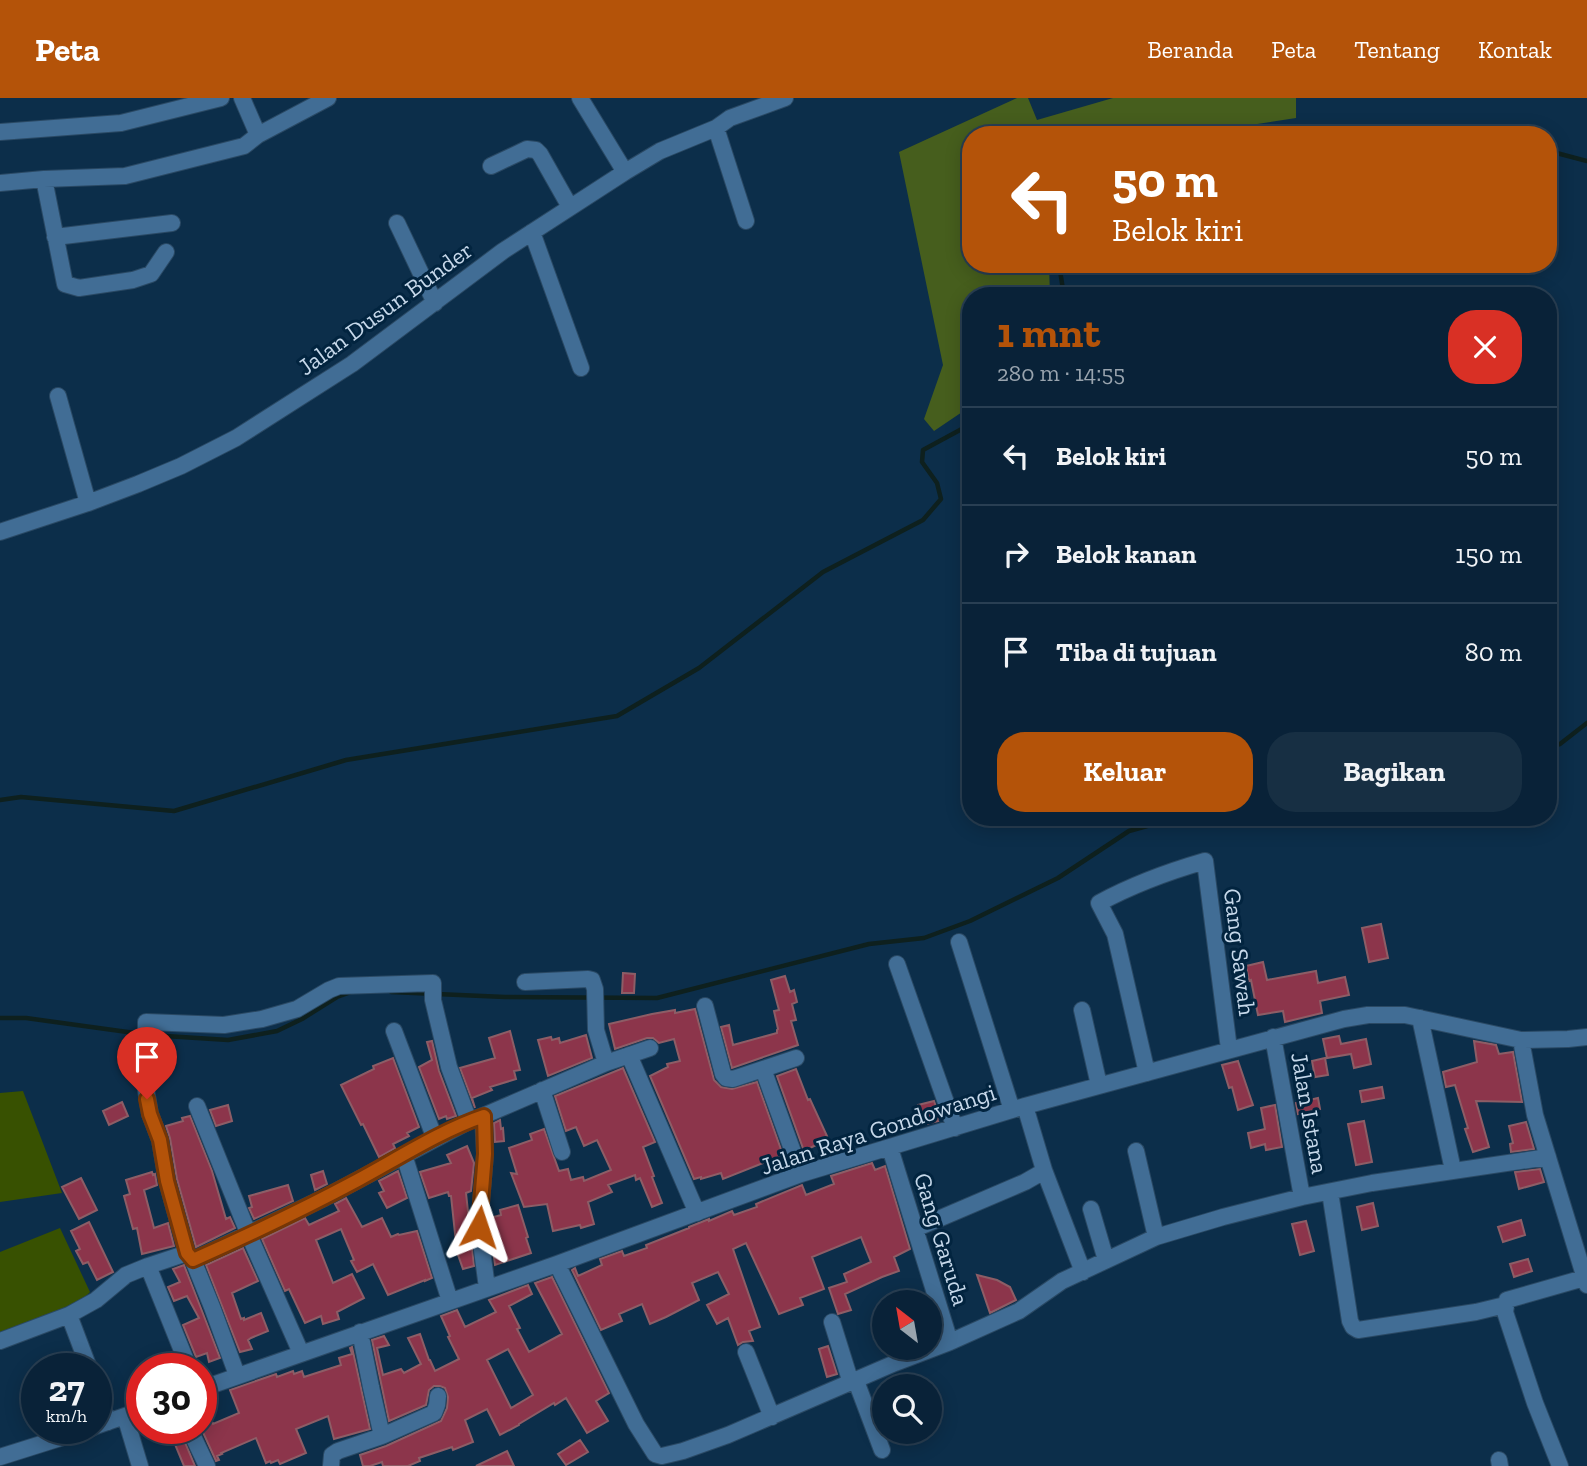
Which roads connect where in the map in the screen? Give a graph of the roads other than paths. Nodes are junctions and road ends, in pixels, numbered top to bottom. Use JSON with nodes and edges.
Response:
{"nodes":[{"id":1,"x":221,"y":98,"type":"edge"},
{"id":2,"x":242,"y":98,"type":"edge"},
{"id":3,"x":328,"y":98,"type":"edge"},
{"id":4,"x":580,"y":98,"type":"edge"},
{"id":5,"x":785,"y":98,"type":"edge"},
{"id":6,"x":716,"y":128,"type":"junction"},
{"id":7,"x":0,"y":132,"type":"edge"},
{"id":8,"x":258,"y":135,"type":"junction"},
{"id":9,"x":491,"y":166,"type":"dead end"},
{"id":10,"x":625,"y":172,"type":"junction"},
{"id":11,"x":44,"y":180,"type":"junction"},
{"id":12,"x":0,"y":183,"type":"edge"},
{"id":13,"x":570,"y":207,"type":"junction"},
{"id":14,"x":746,"y":221,"type":"dead end"},
{"id":15,"x":172,"y":223,"type":"dead end"},
{"id":16,"x":397,"y":223,"type":"dead end"},
{"id":17,"x":532,"y":232,"type":"junction"},
{"id":18,"x":55,"y":237,"type":"junction"},
{"id":19,"x":166,"y":252,"type":"dead end"},
{"id":20,"x":435,"y":303,"type":"junction"},
{"id":21,"x":581,"y":368,"type":"dead end"},
{"id":22,"x":58,"y":396,"type":"dead end"},
{"id":23,"x":88,"y":503,"type":"junction"},
{"id":24,"x":0,"y":532,"type":"edge"},
{"id":25,"x":959,"y":942,"type":"dead end"},
{"id":26,"x":897,"y":964,"type":"dead end"},
{"id":27,"x":525,"y":982,"type":"dead end"},
{"id":28,"x":705,"y":1006,"type":"dead end"},
{"id":29,"x":1082,"y":1010,"type":"dead end"},
{"id":30,"x":1420,"y":1018,"type":"junction"},
{"id":31,"x":394,"y":1031,"type":"dead end"},
{"id":32,"x":1273,"y":1037,"type":"junction"},
{"id":33,"x":1587,"y":1037,"type":"edge"},
{"id":34,"x":1521,"y":1040,"type":"junction"},
{"id":35,"x":650,"y":1048,"type":"dead end"},
{"id":36,"x":1229,"y":1049,"type":"junction"},
{"id":37,"x":629,"y":1055,"type":"junction"},
{"id":38,"x":796,"y":1058,"type":"dead end"},
{"id":39,"x":606,"y":1063,"type":"junction"},
{"id":40,"x":763,"y":1069,"type":"junction"},
{"id":41,"x":1147,"y":1073,"type":"junction"},
{"id":42,"x":1099,"y":1086,"type":"junction"},
{"id":43,"x":542,"y":1090,"type":"junction"},
{"id":44,"x":197,"y":1106,"type":"dead end"},
{"id":45,"x":1018,"y":1108,"type":"junction"},
{"id":46,"x":476,"y":1119,"type":"junction"},
{"id":47,"x":956,"y":1128,"type":"junction"},
{"id":48,"x":435,"y":1139,"type":"junction"},
{"id":49,"x":890,"y":1148,"type":"junction"},
{"id":50,"x":1136,"y":1151,"type":"dead end"},
{"id":51,"x":562,"y":1152,"type":"dead end"},
{"id":52,"x":404,"y":1155,"type":"junction"},
{"id":53,"x":1548,"y":1157,"type":"junction"},
{"id":54,"x":1044,"y":1170,"type":"junction"},
{"id":55,"x":1453,"y":1170,"type":"junction"},
{"id":56,"x":801,"y":1174,"type":"junction"},
{"id":57,"x":1330,"y":1192,"type":"junction"},
{"id":58,"x":1302,"y":1197,"type":"junction"},
{"id":59,"x":1091,"y":1209,"type":"dead end"},
{"id":60,"x":697,"y":1213,"type":"junction"},
{"id":61,"x":915,"y":1228,"type":"junction"},
{"id":62,"x":249,"y":1235,"type":"junction"},
{"id":63,"x":1156,"y":1237,"type":"junction"},
{"id":64,"x":190,"y":1256,"type":"junction"},
{"id":65,"x":1106,"y":1261,"type":"junction"},
{"id":66,"x":557,"y":1264,"type":"junction"},
{"id":67,"x":148,"y":1266,"type":"junction"},
{"id":68,"x":1083,"y":1272,"type":"junction"},
{"id":69,"x":1585,"y":1282,"type":"edge"},
{"id":70,"x":487,"y":1288,"type":"junction"},
{"id":71,"x":450,"y":1301,"type":"junction"},
{"id":72,"x":1505,"y":1306,"type":"junction"},
{"id":73,"x":69,"y":1315,"type":"junction"},
{"id":74,"x":832,"y":1322,"type":"dead end"},
{"id":75,"x":360,"y":1332,"type":"junction"},
{"id":76,"x":0,"y":1341,"type":"edge"},
{"id":77,"x":950,"y":1342,"type":"junction"},
{"id":78,"x":746,"y":1352,"type":"dead end"},
{"id":79,"x":83,"y":1353,"type":"edge"},
{"id":80,"x":183,"y":1353,"type":"edge"},
{"id":81,"x":301,"y":1353,"type":"junction"},
{"id":82,"x":237,"y":1376,"type":"junction"},
{"id":83,"x":854,"y":1382,"type":"junction"},
{"id":84,"x":217,"y":1383,"type":"edge"},
{"id":85,"x":438,"y":1396,"type":"dead end"},
{"id":86,"x":125,"y":1416,"type":"joint"},
{"id":87,"x":772,"y":1417,"type":"junction"},
{"id":88,"x":112,"y":1420,"type":"edge"},
{"id":89,"x":383,"y":1436,"type":"junction"},
{"id":90,"x":49,"y":1444,"type":"edge"},
{"id":91,"x":197,"y":1444,"type":"edge"},
{"id":92,"x":883,"y":1450,"type":"dead end"},
{"id":93,"x":9,"y":1459,"type":"edge"},
{"id":94,"x":656,"y":1461,"type":"edge"},
{"id":95,"x":140,"y":1466,"type":"edge"},
{"id":96,"x":207,"y":1466,"type":"edge"},
{"id":97,"x":331,"y":1466,"type":"edge"},
{"id":98,"x":1560,"y":1466,"type":"edge"}],
"edges":[{"from":1,"to":7,"type":"street"},
{"from":2,"to":8,"type":"street"},
{"from":3,"to":8,"type":"street"},
{"from":4,"to":10,"type":"street"},
{"from":5,"to":6,"type":"street","name":"Jalan Dusun Bunder"},
{"from":6,"to":10,"type":"street","name":"Jalan Dusun Bunder"},
{"from":6,"to":14,"type":"street"},
{"from":8,"to":11,"type":"street"},
{"from":9,"to":13,"type":"street"},
{"from":10,"to":13,"type":"street","name":"Jalan Dusun Bunder"},
{"from":11,"to":12,"type":"street"},
{"from":11,"to":18,"type":"street"},
{"from":13,"to":17,"type":"street","name":"Jalan Dusun Bunder"},
{"from":15,"to":18,"type":"street"},
{"from":16,"to":20,"type":"street"},
{"from":17,"to":20,"type":"street","name":"Jalan Dusun Bunder"},
{"from":17,"to":21,"type":"street"},
{"from":18,"to":19,"type":"street"},
{"from":20,"to":23,"type":"street","name":"Jalan Dusun Bunder"},
{"from":22,"to":23,"type":"street"},
{"from":23,"to":24,"type":"street","name":"Jalan Dusun Bunder"},
{"from":25,"to":45,"type":"street"},
{"from":26,"to":47,"type":"street"},
{"from":27,"to":39,"type":"street"},
{"from":28,"to":40,"type":"street"},
{"from":29,"to":42,"type":"street"},
{"from":30,"to":32,"type":"street","name":"Jalan Raya Gondowangi"},
{"from":30,"to":34,"type":"street","name":"Jalan Raya Gondowangi"},
{"from":30,"to":55,"type":"street"},
{"from":31,"to":48,"type":"street"},
{"from":32,"to":36,"type":"street","name":"Jalan Raya Gondowangi"},
{"from":32,"to":58,"type":"street","name":"Jalan Istana"},
{"from":33,"to":34,"type":"street","name":"Jalan Raya Gondowangi"},
{"from":34,"to":53,"type":"street"},
{"from":35,"to":37,"type":"street"},
{"from":36,"to":41,"type":"street","name":"Jalan Raya Gondowangi"},
{"from":36,"to":41,"type":"street","name":"Gang Sawah"},
{"from":37,"to":39,"type":"street"},
{"from":37,"to":60,"type":"street"},
{"from":38,"to":40,"type":"street"},
{"from":39,"to":43,"type":"street"},
{"from":40,"to":56,"type":"street"},
{"from":41,"to":42,"type":"street","name":"Jalan Raya Gondowangi"},
{"from":42,"to":45,"type":"street","name":"Jalan Raya Gondowangi"},
{"from":43,"to":46,"type":"street"},
{"from":43,"to":51,"type":"street"},
{"from":44,"to":62,"type":"street"},
{"from":45,"to":47,"type":"street","name":"Jalan Raya Gondowangi"},
{"from":45,"to":54,"type":"street"},
{"from":46,"to":48,"type":"street"},
{"from":46,"to":64,"type":"street"},
{"from":46,"to":70,"type":"street"},
{"from":47,"to":49,"type":"street","name":"Jalan Raya Gondowangi"},
{"from":48,"to":52,"type":"street"},
{"from":49,"to":56,"type":"street","name":"Jalan Raya Gondowangi"},
{"from":49,"to":61,"type":"street","name":"Gang Garuda"},
{"from":50,"to":63,"type":"street"},
{"from":52,"to":62,"type":"street"},
{"from":52,"to":71,"type":"street"},
{"from":53,"to":55,"type":"street"},
{"from":53,"to":69,"type":"street"},
{"from":54,"to":61,"type":"street"},
{"from":54,"to":68,"type":"street"},
{"from":55,"to":57,"type":"street"},
{"from":56,"to":60,"type":"street","name":"Jalan Raya Gondowangi"},
{"from":57,"to":58,"type":"street"},
{"from":57,"to":72,"type":"street"},
{"from":58,"to":63,"type":"street"},
{"from":59,"to":65,"type":"street"},
{"from":60,"to":66,"type":"street","name":"Jalan Raya Gondowangi"},
{"from":61,"to":77,"type":"street","name":"Gang Garuda"},
{"from":62,"to":64,"type":"street"},
{"from":62,"to":81,"type":"street"},
{"from":63,"to":65,"type":"street"},
{"from":64,"to":67,"type":"street"},
{"from":64,"to":82,"type":"street"},
{"from":65,"to":68,"type":"street"},
{"from":66,"to":70,"type":"street","name":"Jalan Raya Gondowangi"},
{"from":66,"to":94,"type":"street"},
{"from":67,"to":73,"type":"street"},
{"from":67,"to":80,"type":"street"},
{"from":68,"to":77,"type":"street"},
{"from":69,"to":72,"type":"street"},
{"from":70,"to":71,"type":"street","name":"Jalan Raya Gondowangi"},
{"from":71,"to":75,"type":"street","name":"Jalan Raya Gondowangi"},
{"from":72,"to":98,"type":"street"},
{"from":73,"to":76,"type":"street"},
{"from":73,"to":79,"type":"street"},
{"from":74,"to":83,"type":"street"},
{"from":75,"to":81,"type":"street","name":"Jalan Raya Gondowangi"},
{"from":75,"to":89,"type":"street"},
{"from":77,"to":83,"type":"street"},
{"from":78,"to":87,"type":"street"},
{"from":81,"to":82,"type":"street","name":"Jalan Raya Gondowangi"},
{"from":82,"to":84,"type":"street","name":"Jalan Raya Gondowangi"},
{"from":83,"to":87,"type":"street"},
{"from":83,"to":92,"type":"street"},
{"from":85,"to":89,"type":"street"},
{"from":86,"to":88,"type":"street"},
{"from":86,"to":95,"type":"street"},
{"from":87,"to":94,"type":"street"},
{"from":89,"to":97,"type":"street"},
{"from":90,"to":93,"type":"street"},
{"from":91,"to":96,"type":"street"}]}
